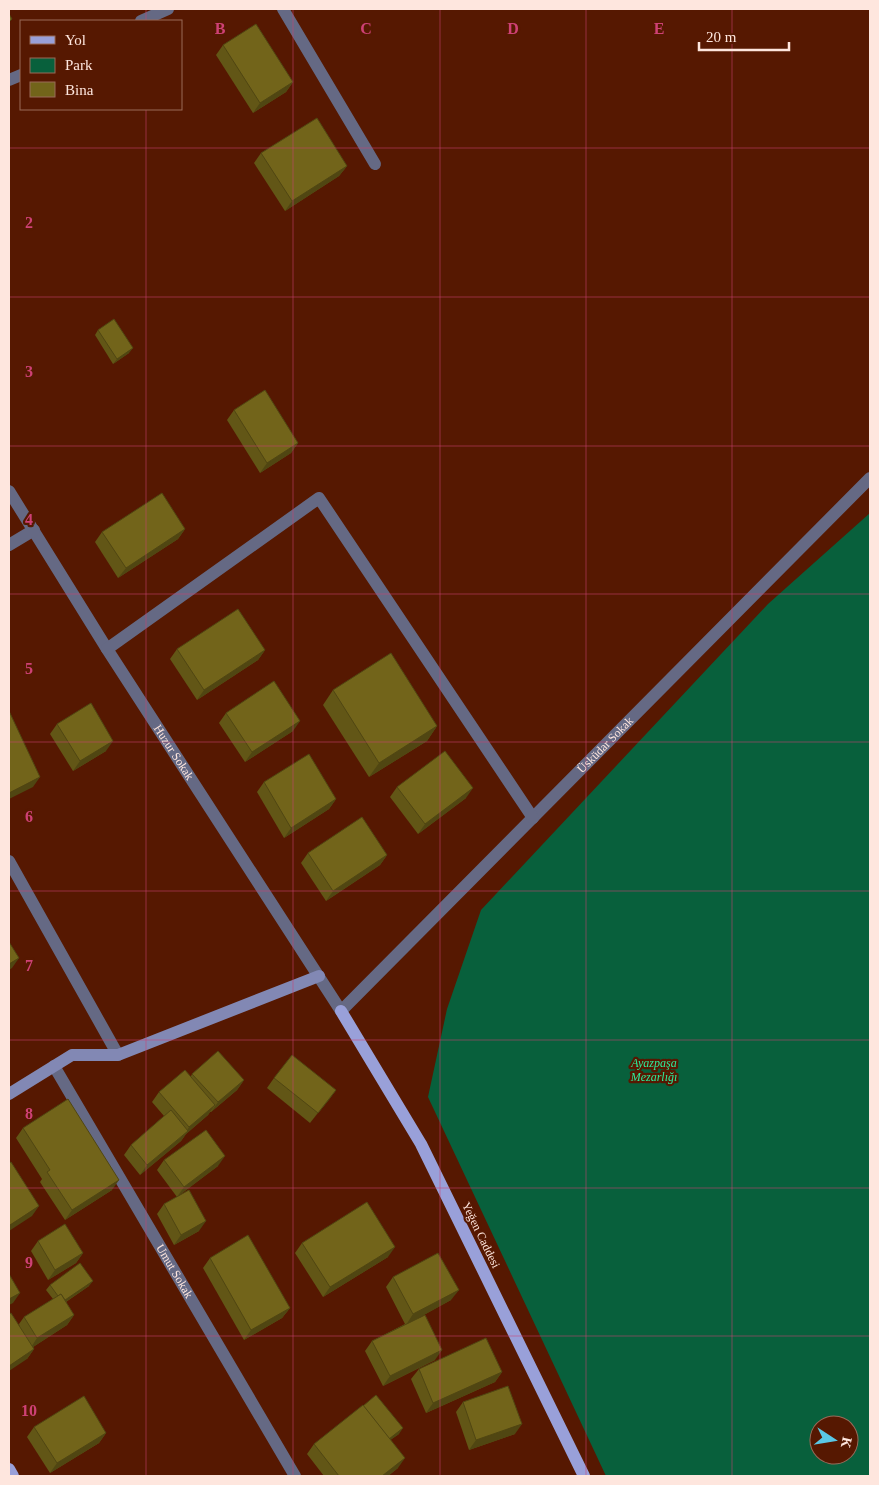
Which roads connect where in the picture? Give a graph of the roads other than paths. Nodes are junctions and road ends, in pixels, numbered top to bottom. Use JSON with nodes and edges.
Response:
{"nodes":[{"id":1,"x":168,"y":9,"type":"edge"},
{"id":2,"x":283,"y":9,"type":"edge"},
{"id":3,"x":142,"y":20,"type":"edge"},
{"id":4,"x":375,"y":164,"type":"dead end"},
{"id":5,"x":870,"y":478,"type":"edge"},
{"id":6,"x":9,"y":491,"type":"edge"},
{"id":7,"x":34,"y":530,"type":"junction"},
{"id":8,"x":9,"y":545,"type":"edge"},
{"id":9,"x":107,"y":649,"type":"junction"},
{"id":10,"x":533,"y":818,"type":"junction"},
{"id":11,"x":9,"y":861,"type":"edge"},
{"id":12,"x":319,"y":976,"type":"junction"},
{"id":13,"x":341,"y":1012,"type":"junction"},
{"id":14,"x":118,"y":1055,"type":"junction"},
{"id":15,"x":54,"y":1066,"type":"junction"},
{"id":16,"x":9,"y":1094,"type":"edge"},
{"id":17,"x":9,"y":1469,"type":"edge"},
{"id":18,"x":13,"y":1476,"type":"edge"},
{"id":19,"x":295,"y":1476,"type":"edge"},
{"id":20,"x":584,"y":1476,"type":"edge"}],
"edges":[{"from":1,"to":3,"type":"street"},
{"from":2,"to":4,"type":"street"},
{"from":5,"to":10,"type":"street","name":"Üsküdar Sokak"},
{"from":6,"to":7,"type":"street","name":"Huzur Sokak"},
{"from":7,"to":8,"type":"street"},
{"from":7,"to":9,"type":"street","name":"Huzur Sokak"},
{"from":9,"to":10,"type":"street"},
{"from":9,"to":12,"type":"street","name":"Huzur Sokak"},
{"from":10,"to":13,"type":"street","name":"Üsküdar Sokak"},
{"from":11,"to":14,"type":"street"},
{"from":12,"to":13,"type":"street","name":"Huzur Sokak"},
{"from":12,"to":14,"type":"street"},
{"from":13,"to":20,"type":"main road","name":"Yeğen Caddesi"},
{"from":14,"to":15,"type":"street"},
{"from":15,"to":16,"type":"street"},
{"from":15,"to":19,"type":"street","name":"Umut Sokak"},
{"from":17,"to":18,"type":"main road"}]}
